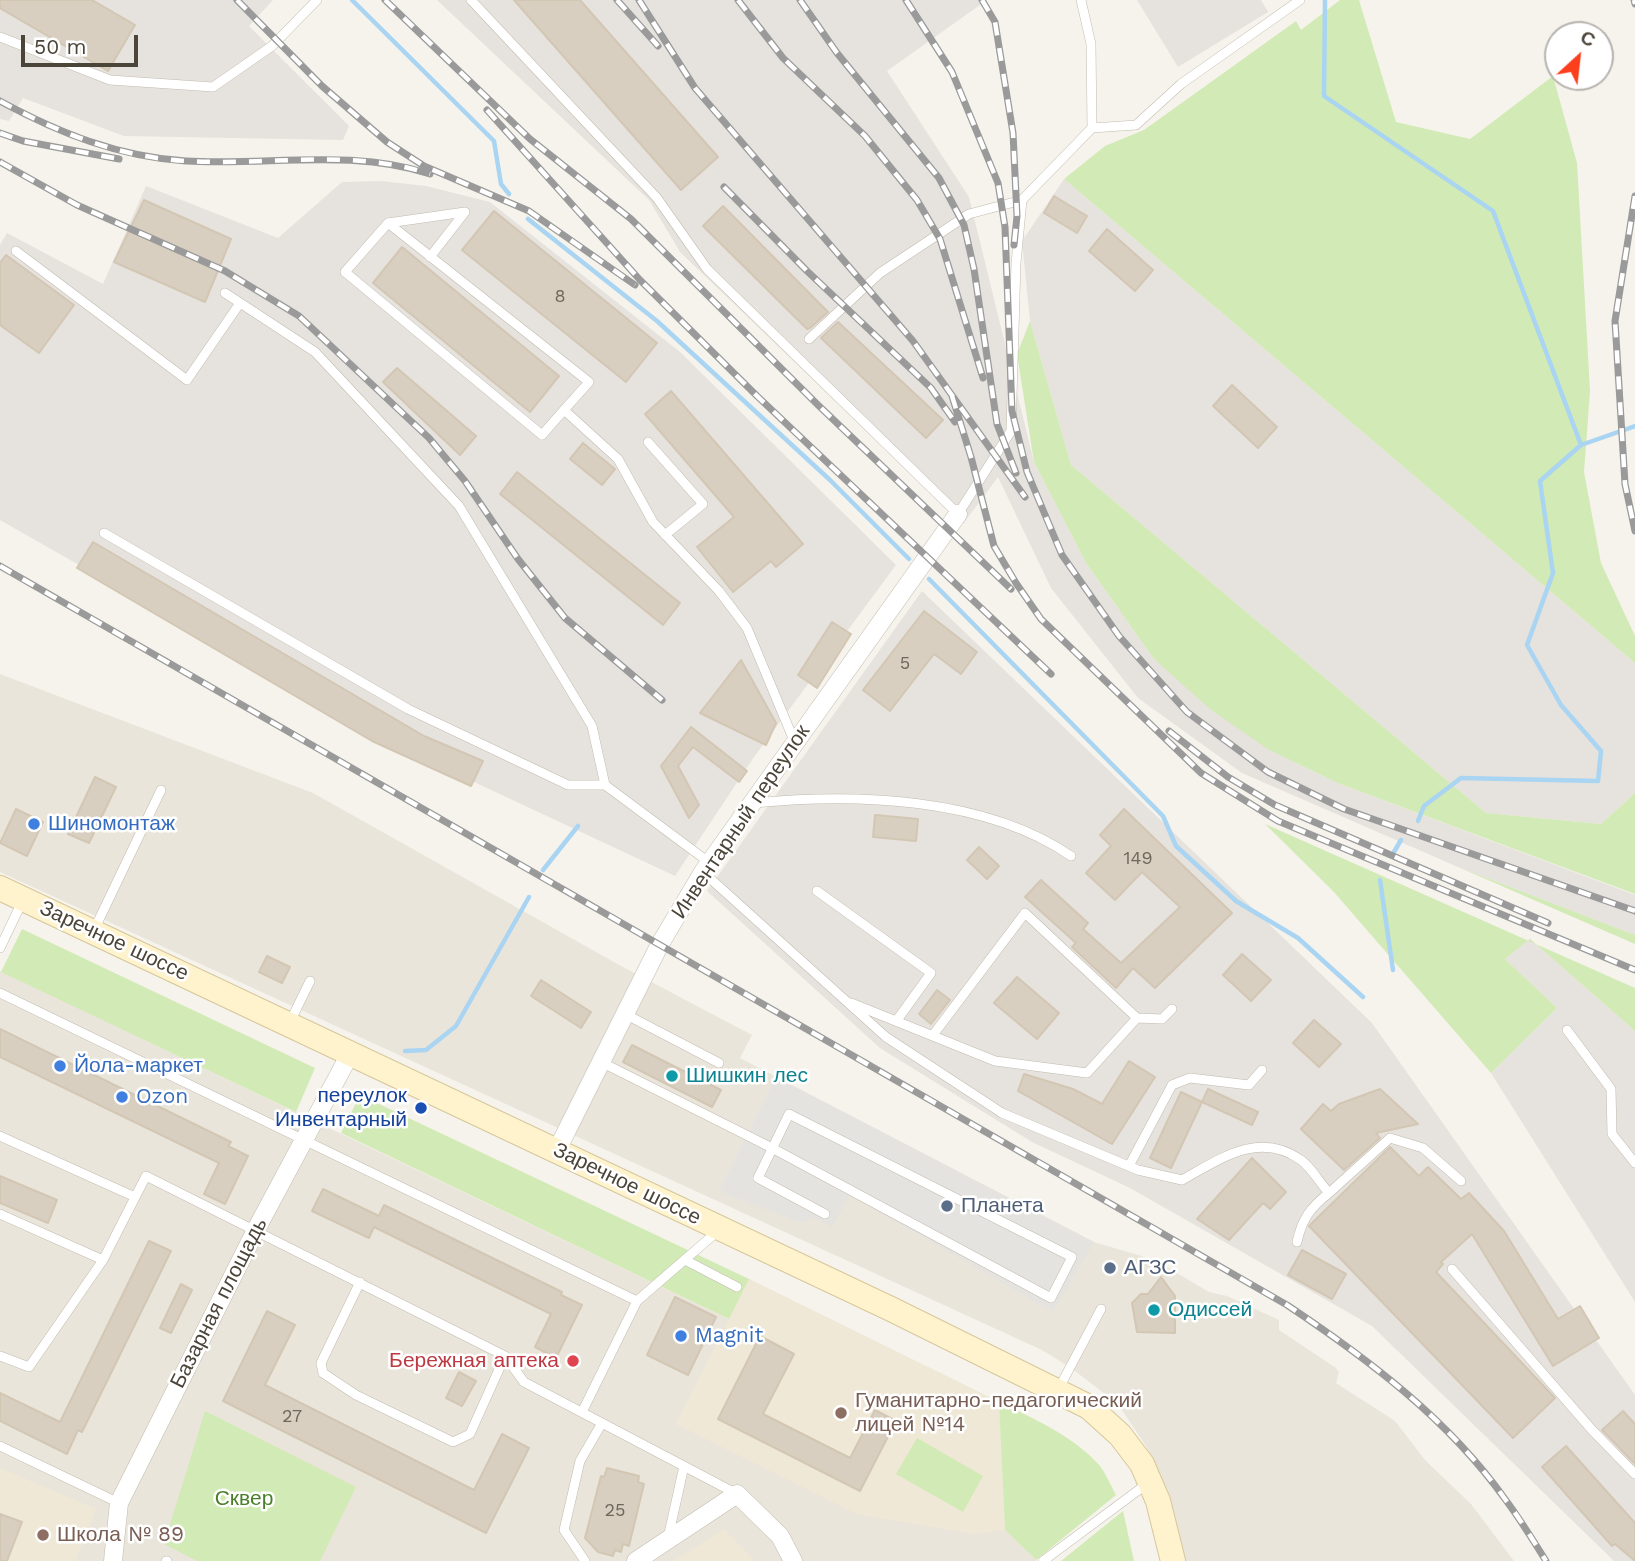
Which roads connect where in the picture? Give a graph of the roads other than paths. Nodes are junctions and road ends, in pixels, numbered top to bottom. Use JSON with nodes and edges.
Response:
{"nodes":[{"id":1,"x":317,"y":0,"type":"edge"},
{"id":2,"x":471,"y":0,"type":"edge"},
{"id":3,"x":1081,"y":0,"type":"edge"},
{"id":4,"x":1300,"y":0,"type":"edge"},
{"id":5,"x":0,"y":37,"type":"edge"},
{"id":6,"x":1092,"y":128,"type":"junction"},
{"id":7,"x":1022,"y":200,"type":"junction"},
{"id":8,"x":388,"y":223,"type":"junction"},
{"id":9,"x":16,"y":251,"type":"dead end"},
{"id":10,"x":430,"y":257,"type":"junction"},
{"id":11,"x":225,"y":293,"type":"dead end"},
{"id":12,"x":240,"y":303,"type":"junction"},
{"id":13,"x":809,"y":339,"type":"dead end"},
{"id":14,"x":564,"y":410,"type":"junction"},
{"id":15,"x":648,"y":442,"type":"dead end"},
{"id":16,"x":958,"y":514,"type":"junction"},
{"id":17,"x":104,"y":533,"type":"dead end"},
{"id":18,"x":665,"y":535,"type":"junction"},
{"id":19,"x":795,"y":743,"type":"junction"},
{"id":20,"x":605,"y":785,"type":"junction"},
{"id":21,"x":161,"y":790,"type":"dead end"},
{"id":22,"x":752,"y":803,"type":"junction"},
{"id":23,"x":1071,"y":856,"type":"dead end"},
{"id":24,"x":706,"y":867,"type":"junction"},
{"id":25,"x":0,"y":888,"type":"edge"},
{"id":26,"x":817,"y":891,"type":"dead end"},
{"id":27,"x":23,"y":898,"type":"junction"},
{"id":28,"x":94,"y":931,"type":"junction"},
{"id":29,"x":0,"y":948,"type":"edge"},
{"id":30,"x":310,"y":981,"type":"dead end"},
{"id":31,"x":0,"y":993,"type":"edge"},
{"id":32,"x":846,"y":1001,"type":"junction"},
{"id":33,"x":1171,"y":1009,"type":"dead end"},
{"id":34,"x":625,"y":1014,"type":"junction"},
{"id":35,"x":1137,"y":1018,"type":"junction"},
{"id":36,"x":897,"y":1020,"type":"junction"},
{"id":37,"x":289,"y":1024,"type":"junction"},
{"id":38,"x":1567,"y":1030,"type":"dead end"},
{"id":39,"x":933,"y":1035,"type":"junction"},
{"id":40,"x":350,"y":1054,"type":"junction"},
{"id":41,"x":601,"y":1062,"type":"junction"},
{"id":42,"x":719,"y":1063,"type":"dead end"},
{"id":43,"x":1262,"y":1070,"type":"dead end"},
{"id":44,"x":0,"y":1136,"type":"edge"},
{"id":45,"x":304,"y":1138,"type":"junction"},
{"id":46,"x":772,"y":1148,"type":"junction"},
{"id":47,"x":557,"y":1150,"type":"junction"},
{"id":48,"x":1635,"y":1163,"type":"edge"},
{"id":49,"x":1129,"y":1166,"type":"junction"},
{"id":50,"x":1461,"y":1181,"type":"dead end"},
{"id":51,"x":1329,"y":1193,"type":"junction"},
{"id":52,"x":135,"y":1197,"type":"junction"},
{"id":53,"x":0,"y":1214,"type":"edge"},
{"id":54,"x":825,"y":1214,"type":"dead end"},
{"id":55,"x":257,"y":1229,"type":"junction"},
{"id":56,"x":720,"y":1229,"type":"junction"},
{"id":57,"x":1297,"y":1241,"type":"dead end"},
{"id":58,"x":103,"y":1260,"type":"junction"},
{"id":59,"x":685,"y":1260,"type":"junction"},
{"id":60,"x":1452,"y":1269,"type":"dead end"},
{"id":61,"x":359,"y":1282,"type":"junction"},
{"id":62,"x":737,"y":1287,"type":"dead end"},
{"id":63,"x":637,"y":1301,"type":"junction"},
{"id":64,"x":1101,"y":1310,"type":"dead end"},
{"id":65,"x":0,"y":1356,"type":"edge"},
{"id":66,"x":505,"y":1356,"type":"junction"},
{"id":67,"x":1057,"y":1392,"type":"junction"},
{"id":68,"x":582,"y":1412,"type":"junction"},
{"id":69,"x":602,"y":1423,"type":"junction"},
{"id":70,"x":0,"y":1446,"type":"edge"},
{"id":71,"x":684,"y":1466,"type":"junction"},
{"id":72,"x":1635,"y":1474,"type":"edge"},
{"id":73,"x":1150,"y":1482,"type":"junction"},
{"id":74,"x":737,"y":1494,"type":"junction"},
{"id":75,"x":119,"y":1503,"type":"junction"},
{"id":76,"x":668,"y":1538,"type":"junction"},
{"id":77,"x":113,"y":1561,"type":"edge"},
{"id":78,"x":585,"y":1561,"type":"edge"},
{"id":79,"x":636,"y":1561,"type":"edge"},
{"id":80,"x":793,"y":1561,"type":"edge"},
{"id":81,"x":1043,"y":1561,"type":"edge"},
{"id":82,"x":1173,"y":1561,"type":"edge"}],
"edges":[{"from":1,"to":5,"type":"lane"},
{"from":2,"to":16,"type":"lane"},
{"from":3,"to":6,"type":"lane"},
{"from":4,"to":6,"type":"lane"},
{"from":6,"to":7,"type":"lane"},
{"from":7,"to":13,"type":"lane"},
{"from":7,"to":16,"type":"lane"},
{"from":8,"to":10,"type":"lane"},
{"from":8,"to":10,"type":"lane"},
{"from":8,"to":14,"type":"lane"},
{"from":9,"to":12,"type":"lane"},
{"from":10,"to":14,"type":"lane"},
{"from":11,"to":12,"type":"lane"},
{"from":12,"to":20,"type":"lane"},
{"from":14,"to":18,"type":"lane"},
{"from":15,"to":18,"type":"lane"},
{"from":16,"to":19,"type":"street","name":"Инвентарный переулок"},
{"from":17,"to":20,"type":"lane"},
{"from":18,"to":19,"type":"lane"},
{"from":19,"to":22,"type":"street","name":"Инвентарный переулок"},
{"from":20,"to":24,"type":"lane"},
{"from":21,"to":28,"type":"lane"},
{"from":22,"to":23,"type":"lane"},
{"from":22,"to":24,"type":"street","name":"Инвентарный переулок"},
{"from":24,"to":32,"type":"lane"},
{"from":24,"to":34,"type":"street","name":"Инвентарный переулок"},
{"from":25,"to":27,"type":"main road","name":"Заречное шоссе"},
{"from":26,"to":36,"type":"lane"},
{"from":27,"to":28,"type":"main road","name":"Заречное шоссе"},
{"from":27,"to":29,"type":"lane"},
{"from":28,"to":37,"type":"main road","name":"Заречное шоссе"},
{"from":30,"to":37,"type":"lane"},
{"from":31,"to":45,"type":"lane"},
{"from":32,"to":36,"type":"lane"},
{"from":32,"to":49,"type":"lane"},
{"from":33,"to":35,"type":"lane"},
{"from":34,"to":41,"type":"street","name":"Инвентарный переулок"},
{"from":34,"to":42,"type":"lane"},
{"from":35,"to":39,"type":"lane"},
{"from":35,"to":39,"type":"lane"},
{"from":36,"to":39,"type":"lane"},
{"from":37,"to":40,"type":"main road","name":"Заречное шоссе"},
{"from":38,"to":48,"type":"lane"},
{"from":40,"to":45,"type":"street","name":"Базарная площадь"},
{"from":40,"to":47,"type":"main road","name":"Заречное шоссе"},
{"from":41,"to":46,"type":"lane"},
{"from":41,"to":47,"type":"street","name":"Инвентарный переулок"},
{"from":43,"to":49,"type":"lane"},
{"from":44,"to":52,"type":"lane"},
{"from":45,"to":55,"type":"street","name":"Базарная площадь"},
{"from":45,"to":63,"type":"lane"},
{"from":46,"to":46,"type":"lane"},
{"from":46,"to":54,"type":"lane"},
{"from":47,"to":56,"type":"main road","name":"Заречное шоссе"},
{"from":49,"to":51,"type":"lane"},
{"from":50,"to":51,"type":"lane"},
{"from":51,"to":57,"type":"lane"},
{"from":52,"to":55,"type":"lane"},
{"from":52,"to":58,"type":"lane"},
{"from":53,"to":58,"type":"lane"},
{"from":55,"to":61,"type":"lane"},
{"from":55,"to":75,"type":"street","name":"Базарная площадь"},
{"from":56,"to":59,"type":"lane"},
{"from":56,"to":67,"type":"main road","name":"Заречное шоссе"},
{"from":58,"to":65,"type":"lane"},
{"from":59,"to":62,"type":"lane"},
{"from":59,"to":63,"type":"lane"},
{"from":60,"to":72,"type":"lane"},
{"from":61,"to":66,"type":"lane"},
{"from":61,"to":66,"type":"lane"},
{"from":63,"to":68,"type":"lane"},
{"from":64,"to":67,"type":"lane"},
{"from":66,"to":68,"type":"lane"},
{"from":67,"to":73,"type":"main road","name":"Заречное шоссе"},
{"from":68,"to":69,"type":"lane"},
{"from":69,"to":71,"type":"lane"},
{"from":69,"to":78,"type":"lane"},
{"from":70,"to":75,"type":"lane"},
{"from":71,"to":74,"type":"lane"},
{"from":71,"to":76,"type":"lane"},
{"from":73,"to":81,"type":"lane"},
{"from":73,"to":82,"type":"main road","name":"Заречное шоссе"},
{"from":74,"to":76,"type":"street"},
{"from":74,"to":80,"type":"street"},
{"from":75,"to":77,"type":"street","name":"Базарная площадь"},
{"from":76,"to":79,"type":"street"}]}
